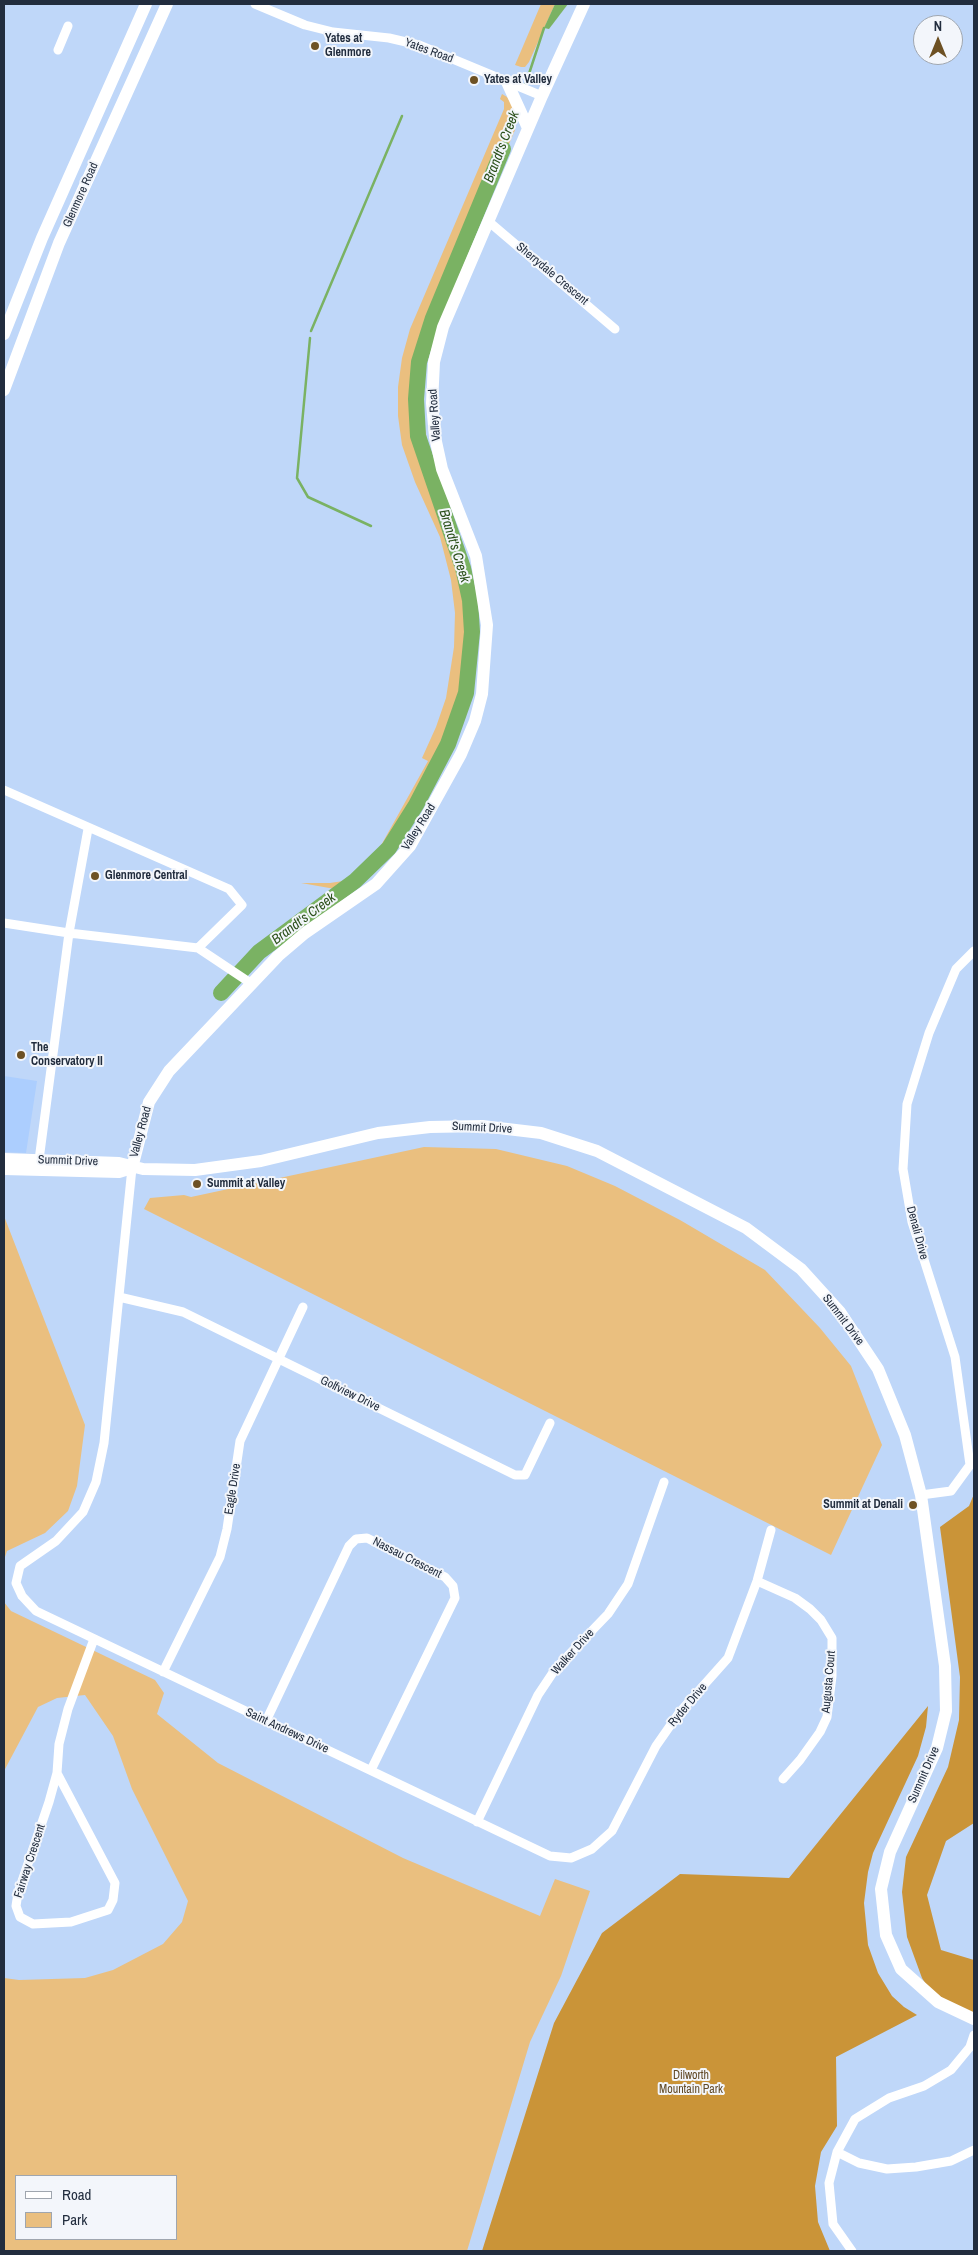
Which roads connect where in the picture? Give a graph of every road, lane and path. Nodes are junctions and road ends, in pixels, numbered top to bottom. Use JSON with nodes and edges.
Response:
{"nodes":[{"id":1,"x":146,"y":4,"type":"edge"},
{"id":2,"x":167,"y":4,"type":"edge"},
{"id":3,"x":255,"y":4,"type":"edge"},
{"id":4,"x":584,"y":4,"type":"edge"},
{"id":5,"x":68,"y":26,"type":"dead end"},
{"id":6,"x":58,"y":50,"type":"dead end"},
{"id":7,"x":506,"y":82,"type":"junction"},
{"id":8,"x":542,"y":96,"type":"junction"},
{"id":9,"x":528,"y":128,"type":"junction"},
{"id":10,"x":488,"y":221,"type":"junction"},
{"id":11,"x":615,"y":329,"type":"dead end"},
{"id":12,"x":4,"y":334,"type":"edge"},
{"id":13,"x":4,"y":390,"type":"edge"},
{"id":14,"x":4,"y":790,"type":"edge"},
{"id":15,"x":88,"y":829,"type":"junction"},
{"id":16,"x":4,"y":924,"type":"edge"},
{"id":17,"x":69,"y":933,"type":"junction"},
{"id":18,"x":198,"y":948,"type":"junction"},
{"id":19,"x":974,"y":951,"type":"edge"},
{"id":20,"x":252,"y":984,"type":"junction"},
{"id":21,"x":4,"y":1159,"type":"edge"},
{"id":22,"x":39,"y":1160,"type":"junction"},
{"id":23,"x":132,"y":1168,"type":"junction"},
{"id":24,"x":4,"y":1169,"type":"edge"},
{"id":25,"x":119,"y":1297,"type":"junction"},
{"id":26,"x":303,"y":1307,"type":"dead end"},
{"id":27,"x":280,"y":1359,"type":"junction"},
{"id":28,"x":550,"y":1423,"type":"dead end"},
{"id":29,"x":664,"y":1482,"type":"dead end"},
{"id":30,"x":921,"y":1495,"type":"junction"},
{"id":31,"x":771,"y":1530,"type":"dead end"},
{"id":32,"x":757,"y":1581,"type":"junction"},
{"id":33,"x":16,"y":1583,"type":"joint"},
{"id":34,"x":94,"y":1639,"type":"junction"},
{"id":35,"x":163,"y":1672,"type":"junction"},
{"id":36,"x":266,"y":1721,"type":"junction"},
{"id":37,"x":371,"y":1770,"type":"junction"},
{"id":38,"x":57,"y":1773,"type":"junction"},
{"id":39,"x":783,"y":1779,"type":"dead end"},
{"id":40,"x":477,"y":1822,"type":"junction"},
{"id":41,"x":571,"y":1858,"type":"joint"},
{"id":42,"x":974,"y":2019,"type":"edge"},
{"id":43,"x":974,"y":2035,"type":"edge"},
{"id":44,"x":974,"y":2150,"type":"edge"},
{"id":45,"x":837,"y":2152,"type":"junction"},
{"id":46,"x":852,"y":2251,"type":"edge"}],
"edges":[{"from":1,"to":12,"type":"street","name":"Glenmore Road"},
{"from":2,"to":13,"type":"street","name":"Glenmore Road"},
{"from":3,"to":7,"type":"street","name":"Yates Road"},
{"from":4,"to":8,"type":"street","name":"Valley Road"},
{"from":5,"to":6,"type":"street"},
{"from":7,"to":8,"type":"street","name":"Yates Road"},
{"from":7,"to":9,"type":"street"},
{"from":8,"to":9,"type":"street","name":"Valley Road"},
{"from":9,"to":10,"type":"street","name":"Valley Road"},
{"from":10,"to":11,"type":"street","name":"Sherrydale Crescent"},
{"from":10,"to":20,"type":"street","name":"Valley Road"},
{"from":14,"to":15,"type":"street"},
{"from":15,"to":17,"type":"street"},
{"from":15,"to":18,"type":"street"},
{"from":16,"to":17,"type":"street"},
{"from":17,"to":18,"type":"street"},
{"from":17,"to":22,"type":"street"},
{"from":18,"to":20,"type":"street"},
{"from":19,"to":30,"type":"street","name":"Denali Drive"},
{"from":20,"to":23,"type":"street","name":"Valley Road"},
{"from":21,"to":22,"type":"street","name":"Summit Drive"},
{"from":22,"to":23,"type":"street","name":"Summit Drive"},
{"from":23,"to":24,"type":"street","name":"Summit Drive"},
{"from":23,"to":25,"type":"street","name":"Valley Road"},
{"from":23,"to":30,"type":"street","name":"Summit Drive"},
{"from":25,"to":27,"type":"street","name":"Golfview Drive"},
{"from":25,"to":33,"type":"street","name":"Valley Road"},
{"from":26,"to":27,"type":"street","name":"Eagle Drive"},
{"from":27,"to":28,"type":"street","name":"Golfview Drive"},
{"from":27,"to":35,"type":"street","name":"Eagle Drive"},
{"from":29,"to":40,"type":"street","name":"Walker Drive"},
{"from":30,"to":42,"type":"street","name":"Summit Drive"},
{"from":31,"to":32,"type":"street","name":"Ryder Drive"},
{"from":32,"to":39,"type":"street","name":"Augusta Court"},
{"from":32,"to":41,"type":"street","name":"Ryder Drive"},
{"from":33,"to":34,"type":"street","name":"Saint Andrews Drive"},
{"from":34,"to":35,"type":"street","name":"Saint Andrews Drive"},
{"from":34,"to":38,"type":"street","name":"Fairway Crescent"},
{"from":35,"to":36,"type":"street","name":"Saint Andrews Drive"},
{"from":36,"to":37,"type":"street","name":"Saint Andrews Drive"},
{"from":36,"to":37,"type":"street","name":"Nassau Crescent"},
{"from":37,"to":40,"type":"street","name":"Saint Andrews Drive"},
{"from":38,"to":38,"type":"street","name":"Fairway Crescent"},
{"from":40,"to":41,"type":"street","name":"Saint Andrews Drive"},
{"from":43,"to":45,"type":"street"},
{"from":44,"to":45,"type":"street"},
{"from":45,"to":46,"type":"street"}]}
